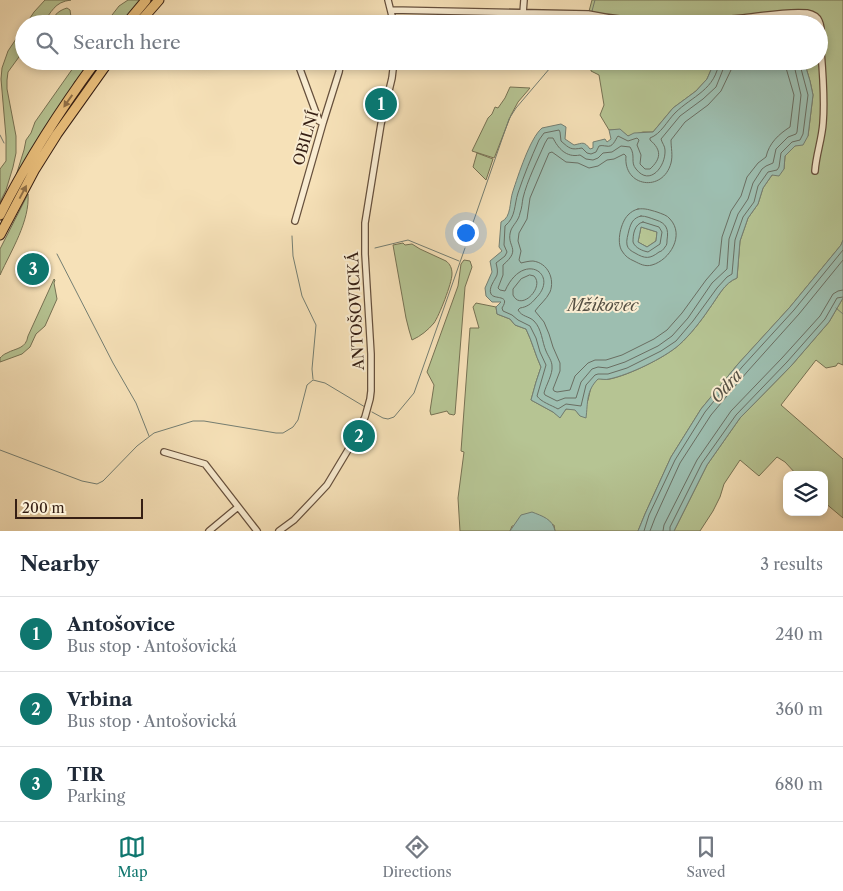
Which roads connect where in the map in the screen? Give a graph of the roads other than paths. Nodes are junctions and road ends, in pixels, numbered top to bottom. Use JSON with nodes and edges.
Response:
{"nodes":[{"id":1,"x":146,"y":0,"type":"edge"},
{"id":2,"x":159,"y":0,"type":"edge"},
{"id":3,"x":388,"y":0,"type":"edge"},
{"id":4,"x":524,"y":0,"type":"edge"},
{"id":5,"x":391,"y":10,"type":"junction"},
{"id":6,"x":515,"y":13,"type":"joint"},
{"id":7,"x":523,"y":13,"type":"junction"},
{"id":8,"x":134,"y":15,"type":"edge"},
{"id":9,"x":146,"y":15,"type":"edge"},
{"id":10,"x":392,"y":15,"type":"edge"},
{"id":11,"x":592,"y":15,"type":"edge"},
{"id":12,"x":764,"y":15,"type":"edge"},
{"id":13,"x":814,"y":15,"type":"edge"},
{"id":14,"x":90,"y":70,"type":"edge"},
{"id":15,"x":103,"y":70,"type":"edge"},
{"id":16,"x":300,"y":70,"type":"edge"},
{"id":17,"x":339,"y":70,"type":"edge"},
{"id":18,"x":393,"y":70,"type":"edge"},
{"id":19,"x":823,"y":70,"type":"edge"},
{"id":20,"x":323,"y":123,"type":"junction"},
{"id":21,"x":815,"y":171,"type":"dead end"},
{"id":22,"x":0,"y":215,"type":"edge"},
{"id":23,"x":295,"y":221,"type":"dead end"},
{"id":24,"x":0,"y":235,"type":"edge"},
{"id":25,"x":164,"y":452,"type":"dead end"},
{"id":26,"x":238,"y":507,"type":"junction"},
{"id":27,"x":209,"y":531,"type":"edge"},
{"id":28,"x":257,"y":531,"type":"edge"},
{"id":29,"x":279,"y":531,"type":"edge"}],
"edges":[{"from":1,"to":8,"type":"highway"},
{"from":2,"to":9,"type":"highway"},
{"from":3,"to":5,"type":"street"},
{"from":4,"to":7,"type":"street"},
{"from":5,"to":6,"type":"street"},
{"from":5,"to":10,"type":"street"},
{"from":6,"to":7,"type":"street"},
{"from":7,"to":11,"type":"street"},
{"from":12,"to":13,"type":"street"},
{"from":14,"to":22,"type":"highway","one_way":true},
{"from":24,"to":15,"type":"highway","one_way":true},
{"from":16,"to":20,"type":"street"},
{"from":17,"to":20,"type":"street","name":"OBILNÍ"},
{"from":18,"to":29,"type":"street","name":"ANTOŠOVICKÁ"},
{"from":19,"to":21,"type":"street"},
{"from":20,"to":23,"type":"street","name":"OBILNÍ"},
{"from":25,"to":26,"type":"street"},
{"from":26,"to":27,"type":"street"},
{"from":26,"to":28,"type":"street"}]}
